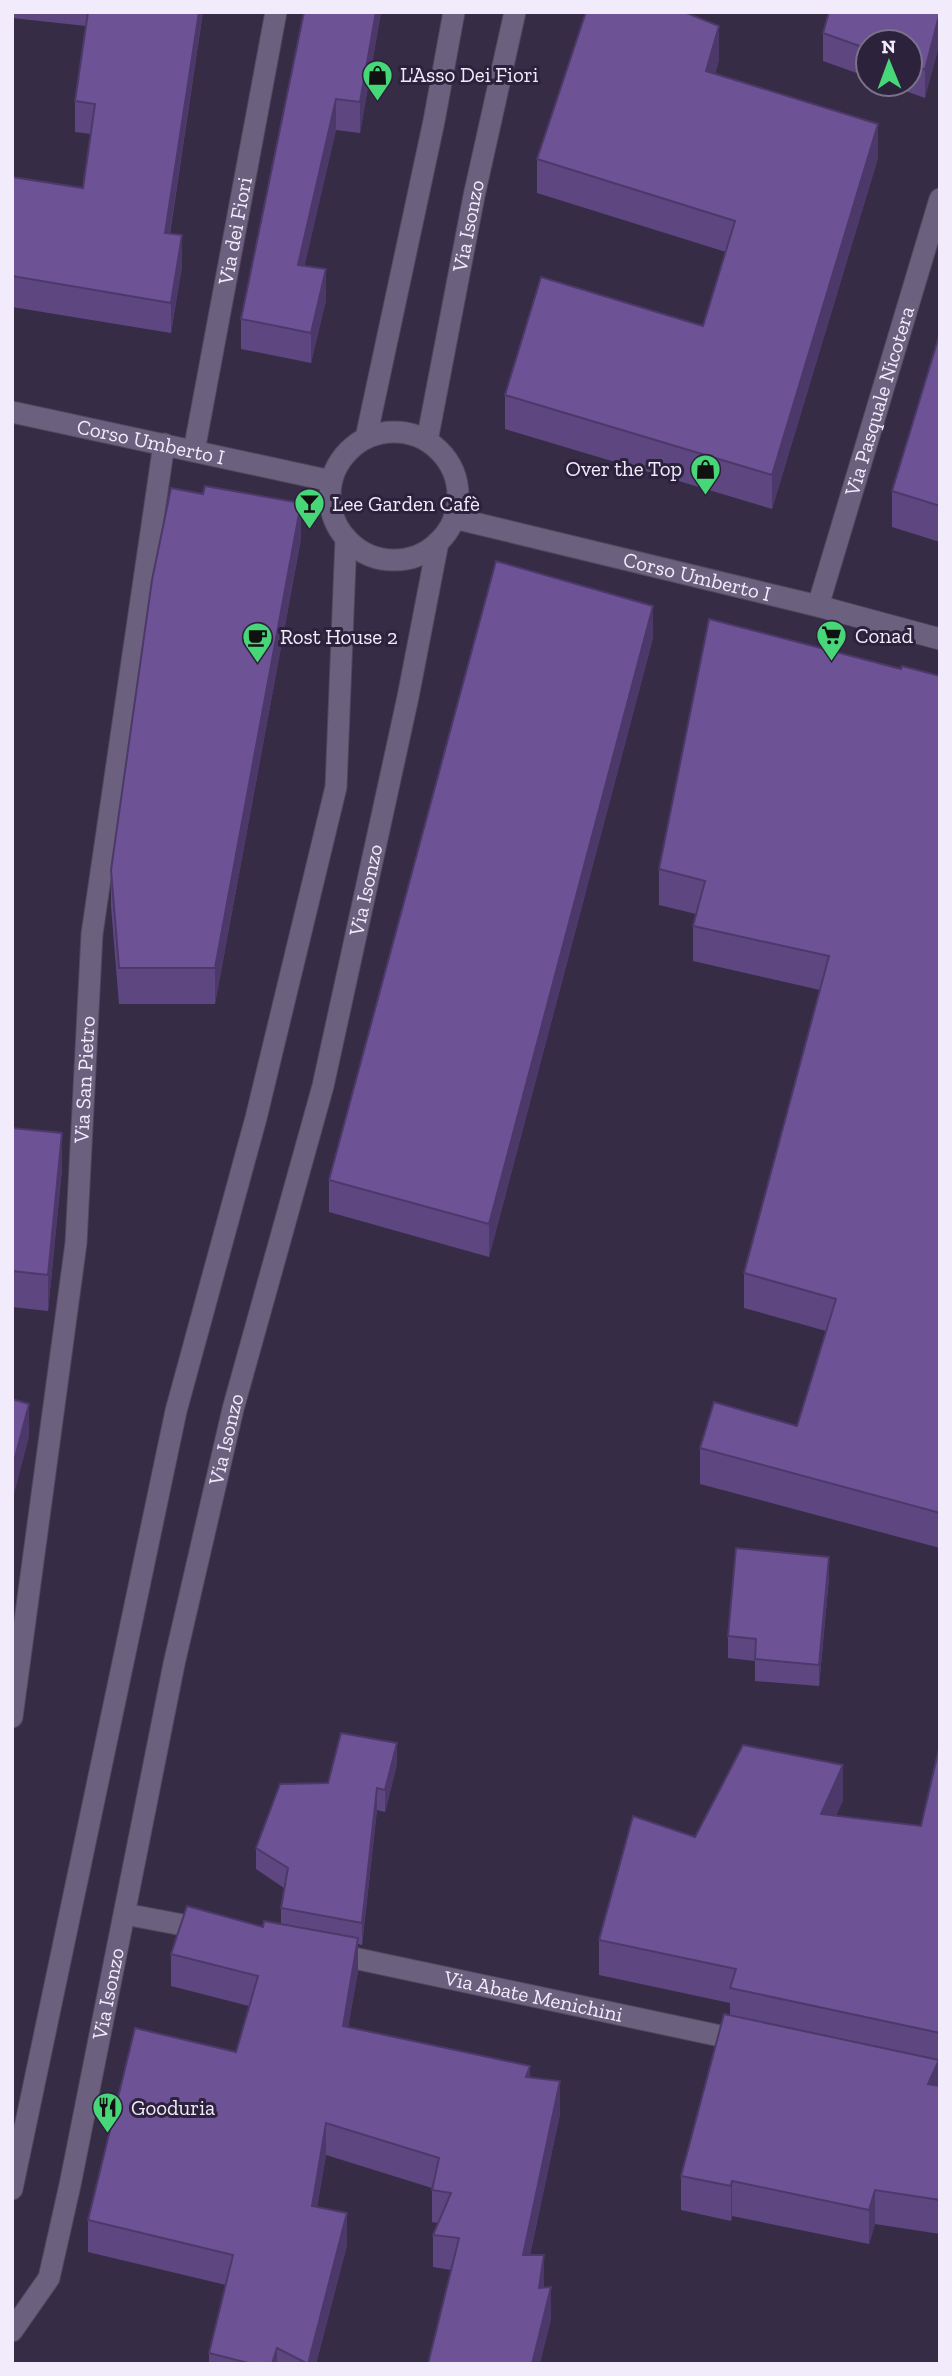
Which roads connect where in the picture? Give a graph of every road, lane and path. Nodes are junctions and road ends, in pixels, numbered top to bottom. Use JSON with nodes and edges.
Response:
{"nodes":[{"id":1,"x":276,"y":12,"type":"edge"},
{"id":2,"x":454,"y":12,"type":"edge"},
{"id":3,"x":514,"y":12,"type":"edge"},
{"id":4,"x":940,"y":199,"type":"edge"},
{"id":5,"x":12,"y":412,"type":"edge"},
{"id":6,"x":366,"y":438,"type":"junction"},
{"id":7,"x":427,"y":441,"type":"junction"},
{"id":8,"x":164,"y":444,"type":"junction"},
{"id":9,"x":194,"y":451,"type":"junction"},
{"id":10,"x":331,"y":481,"type":"junction"},
{"id":11,"x":454,"y":518,"type":"junction"},
{"id":12,"x":346,"y":538,"type":"junction"},
{"id":13,"x":438,"y":542,"type":"junction"},
{"id":14,"x":818,"y":606,"type":"junction"},
{"id":15,"x":940,"y":639,"type":"edge"},
{"id":16,"x":12,"y":1717,"type":"edge"},
{"id":17,"x":125,"y":1914,"type":"junction"},
{"id":18,"x":234,"y":1935,"type":"edge"},
{"id":19,"x":316,"y":1950,"type":"edge"},
{"id":20,"x":762,"y":2045,"type":"edge"},
{"id":21,"x":12,"y":2189,"type":"edge"},
{"id":22,"x":12,"y":2331,"type":"edge"}],
"edges":[{"from":1,"to":9,"type":"street","name":"Via dei Fiori"},
{"from":2,"to":6,"type":"street"},
{"from":3,"to":7,"type":"street","name":"Via Isonzo"},
{"from":4,"to":14,"type":"street","name":"Via Pasquale Nicotera"},
{"from":5,"to":8,"type":"street","name":"Corso Umberto I"},
{"from":6,"to":7,"type":"street"},
{"from":6,"to":10,"type":"street"},
{"from":7,"to":11,"type":"street"},
{"from":8,"to":9,"type":"street","name":"Corso Umberto I"},
{"from":8,"to":16,"type":"street","name":"Via San Pietro"},
{"from":9,"to":10,"type":"street","name":"Corso Umberto I"},
{"from":10,"to":12,"type":"street"},
{"from":11,"to":13,"type":"street"},
{"from":11,"to":14,"type":"street","name":"Corso Umberto I"},
{"from":12,"to":13,"type":"street"},
{"from":12,"to":21,"type":"street"},
{"from":13,"to":17,"type":"street","name":"Via Isonzo"},
{"from":14,"to":15,"type":"street","name":"Corso Umberto I"},
{"from":17,"to":18,"type":"street"},
{"from":17,"to":22,"type":"street","name":"Via Isonzo"},
{"from":19,"to":20,"type":"street","name":"Via Abate Menichini"}]}
